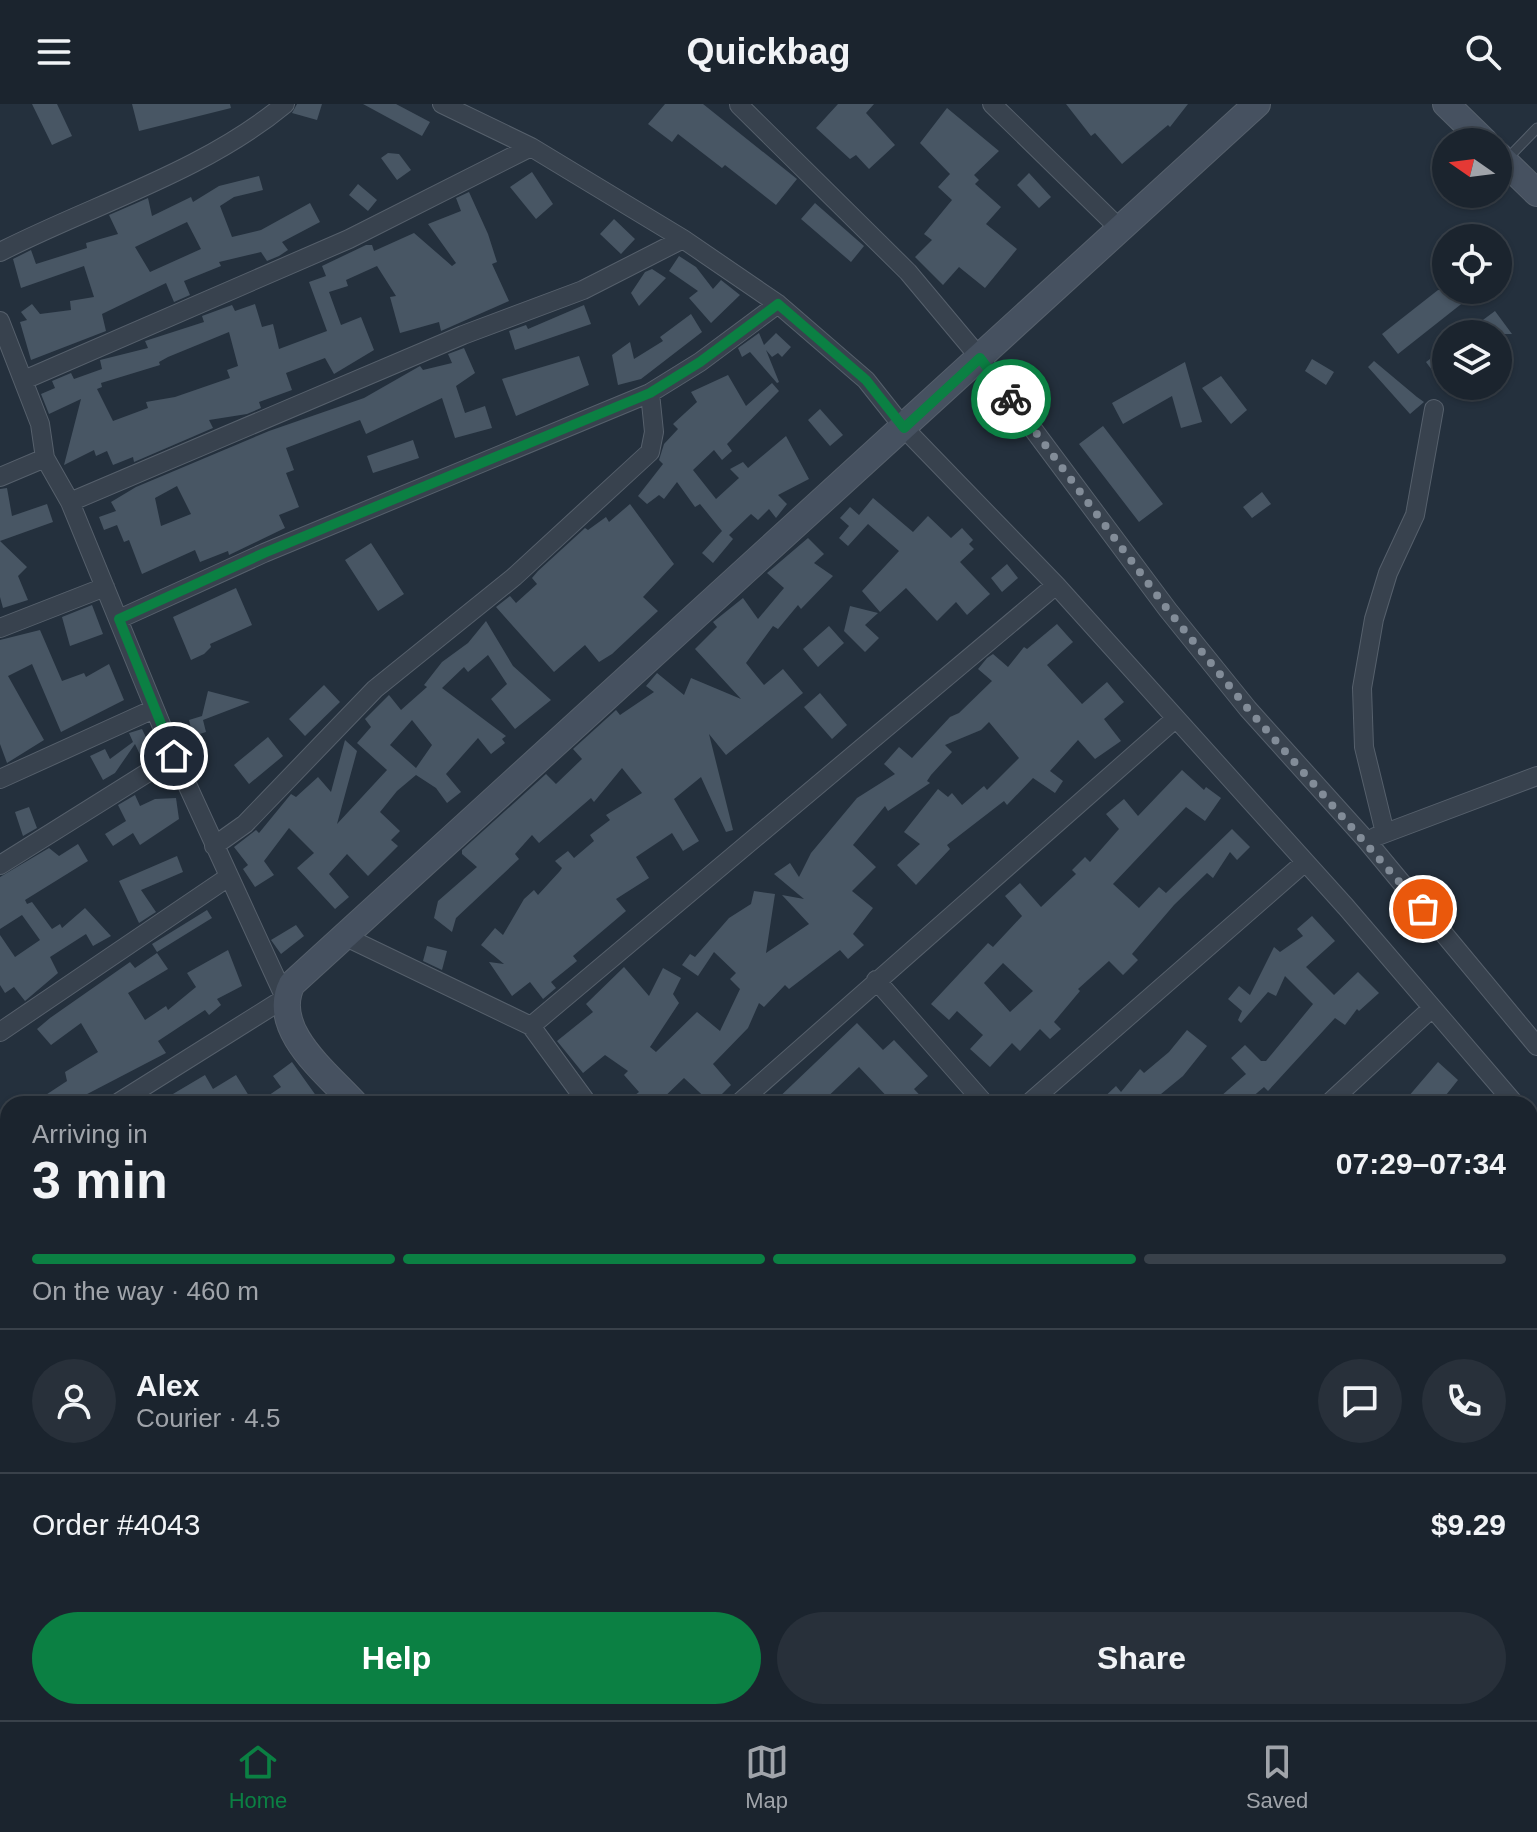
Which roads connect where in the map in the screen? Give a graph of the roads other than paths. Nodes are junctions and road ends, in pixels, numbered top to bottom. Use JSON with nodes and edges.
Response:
{"nodes":[{"id":1,"x":285,"y":104,"type":"edge"},
{"id":2,"x":442,"y":104,"type":"edge"},
{"id":3,"x":739,"y":104,"type":"edge"},
{"id":4,"x":992,"y":104,"type":"edge"},
{"id":5,"x":1446,"y":104,"type":"edge"},
{"id":6,"x":1251,"y":106,"type":"edge"},
{"id":7,"x":1471,"y":128,"type":"edge"},
{"id":8,"x":1537,"y":128,"type":"edge"},
{"id":9,"x":531,"y":147,"type":"junction"},
{"id":10,"x":1512,"y":149,"type":"edge"},
{"id":11,"x":1512,"y":169,"type":"edge"},
{"id":12,"x":1537,"y":193,"type":"edge"},
{"id":13,"x":1120,"y":229,"type":"junction"},
{"id":14,"x":683,"y":239,"type":"junction"},
{"id":15,"x":0,"y":252,"type":"edge"},
{"id":16,"x":778,"y":304,"type":"junction"},
{"id":17,"x":0,"y":321,"type":"edge"},
{"id":18,"x":972,"y":366,"type":"junction"},
{"id":19,"x":24,"y":380,"type":"junction"},
{"id":20,"x":650,"y":393,"type":"junction"},
{"id":21,"x":1434,"y":409,"type":"dead end"},
{"id":22,"x":908,"y":425,"type":"junction"},
{"id":23,"x":45,"y":458,"type":"junction"},
{"id":24,"x":0,"y":477,"type":"edge"},
{"id":25,"x":70,"y":502,"type":"junction"},
{"id":26,"x":1056,"y":585,"type":"junction"},
{"id":27,"x":105,"y":587,"type":"junction"},
{"id":28,"x":119,"y":619,"type":"junction"},
{"id":29,"x":0,"y":628,"type":"edge"},
{"id":30,"x":154,"y":709,"type":"junction"},
{"id":31,"x":1175,"y":719,"type":"junction"},
{"id":32,"x":174,"y":756,"type":"junction"},
{"id":33,"x":1537,"y":776,"type":"edge"},
{"id":34,"x":0,"y":779,"type":"edge"},
{"id":35,"x":1385,"y":833,"type":"junction"},
{"id":36,"x":1366,"y":840,"type":"junction"},
{"id":37,"x":214,"y":846,"type":"junction"},
{"id":38,"x":1304,"y":863,"type":"junction"},
{"id":39,"x":0,"y":865,"type":"edge"},
{"id":40,"x":227,"y":878,"type":"junction"},
{"id":41,"x":346,"y":937,"type":"junction"},
{"id":42,"x":876,"y":980,"type":"junction"},
{"id":43,"x":285,"y":998,"type":"junction"},
{"id":44,"x":1431,"y":1009,"type":"junction"},
{"id":45,"x":531,"y":1026,"type":"junction"},
{"id":46,"x":0,"y":1032,"type":"edge"},
{"id":47,"x":1537,"y":1046,"type":"edge"},
{"id":48,"x":129,"y":1096,"type":"edge"},
{"id":49,"x":348,"y":1096,"type":"edge"},
{"id":50,"x":582,"y":1096,"type":"edge"},
{"id":51,"x":747,"y":1096,"type":"edge"},
{"id":52,"x":978,"y":1096,"type":"edge"},
{"id":53,"x":1037,"y":1096,"type":"edge"},
{"id":54,"x":1337,"y":1096,"type":"edge"},
{"id":55,"x":1508,"y":1096,"type":"edge"}],
"edges":[{"from":1,"to":15,"type":"street"},
{"from":2,"to":9,"type":"street"},
{"from":3,"to":18,"type":"street"},
{"from":4,"to":13,"type":"street"},
{"from":5,"to":7,"type":"street"},
{"from":6,"to":13,"type":"street"},
{"from":8,"to":10,"type":"lane"},
{"from":9,"to":14,"type":"street"},
{"from":9,"to":19,"type":"street"},
{"from":11,"to":12,"type":"street"},
{"from":13,"to":18,"type":"street"},
{"from":14,"to":16,"type":"street"},
{"from":14,"to":25,"type":"street"},
{"from":16,"to":20,"type":"street"},
{"from":16,"to":22,"type":"street"},
{"from":17,"to":19,"type":"street"},
{"from":18,"to":22,"type":"street"},
{"from":18,"to":36,"type":"street"},
{"from":19,"to":23,"type":"street"},
{"from":20,"to":28,"type":"street"},
{"from":20,"to":37,"type":"street"},
{"from":21,"to":35,"type":"street"},
{"from":22,"to":26,"type":"street"},
{"from":22,"to":41,"type":"street"},
{"from":23,"to":24,"type":"street"},
{"from":23,"to":25,"type":"street"},
{"from":25,"to":27,"type":"street"},
{"from":26,"to":31,"type":"street"},
{"from":26,"to":45,"type":"street"},
{"from":27,"to":28,"type":"street"},
{"from":27,"to":29,"type":"street"},
{"from":28,"to":30,"type":"street"},
{"from":30,"to":32,"type":"street"},
{"from":30,"to":34,"type":"street"},
{"from":31,"to":38,"type":"street"},
{"from":31,"to":42,"type":"street"},
{"from":32,"to":37,"type":"street"},
{"from":32,"to":39,"type":"street"},
{"from":33,"to":35,"type":"street"},
{"from":35,"to":36,"type":"street"},
{"from":36,"to":47,"type":"street"},
{"from":37,"to":40,"type":"street"},
{"from":38,"to":44,"type":"street"},
{"from":38,"to":53,"type":"street"},
{"from":40,"to":43,"type":"street"},
{"from":40,"to":46,"type":"street"},
{"from":41,"to":43,"type":"street"},
{"from":41,"to":45,"type":"street"},
{"from":42,"to":51,"type":"street"},
{"from":42,"to":52,"type":"street"},
{"from":43,"to":48,"type":"street"},
{"from":43,"to":49,"type":"street"},
{"from":44,"to":54,"type":"street"},
{"from":44,"to":55,"type":"street"},
{"from":45,"to":50,"type":"street"}]}
